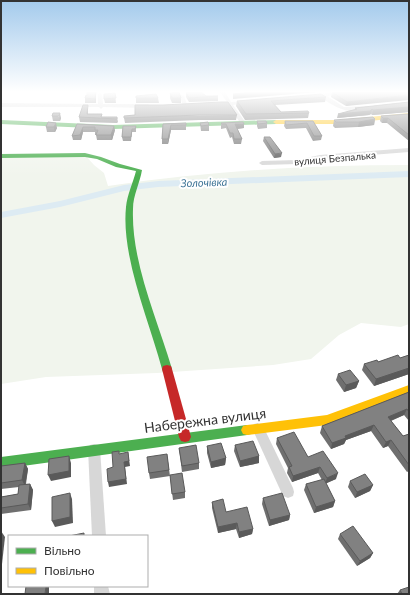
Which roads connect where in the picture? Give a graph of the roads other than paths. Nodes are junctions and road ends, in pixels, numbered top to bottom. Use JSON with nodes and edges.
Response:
{"nodes":[{"id":1,"x":240,"y":120,"type":"edge"},
{"id":2,"x":361,"y":120,"type":"edge"},
{"id":3,"x":1,"y":122,"type":"edge"},
{"id":4,"x":242,"y":123,"type":"junction"},
{"id":5,"x":409,"y":150,"type":"edge"},
{"id":6,"x":1,"y":156,"type":"edge"},
{"id":7,"x":262,"y":163,"type":"dead end"},
{"id":8,"x":409,"y":389,"type":"edge"},
{"id":9,"x":258,"y":428,"type":"junction"},
{"id":10,"x":185,"y":437,"type":"junction"},
{"id":11,"x":94,"y":449,"type":"junction"},
{"id":12,"x":1,"y":463,"type":"edge"},
{"id":13,"x":288,"y":492,"type":"dead end"},
{"id":14,"x":99,"y":535,"type":"edge"}],
"edges":[{"from":1,"to":4,"type":"street"},
{"from":2,"to":4,"type":"street"},
{"from":3,"to":4,"type":"street"},
{"from":5,"to":7,"type":"street","name":"вулиця Безпалька"},
{"from":6,"to":10,"type":"street"},
{"from":8,"to":9,"type":"street","name":"Набережна вулиця"},
{"from":9,"to":10,"type":"street","name":"Набережна вулиця"},
{"from":9,"to":13,"type":"street"},
{"from":10,"to":11,"type":"street","name":"Набережна вулиця"},
{"from":11,"to":12,"type":"street","name":"Набережна вулиця"},
{"from":11,"to":14,"type":"street"}]}
